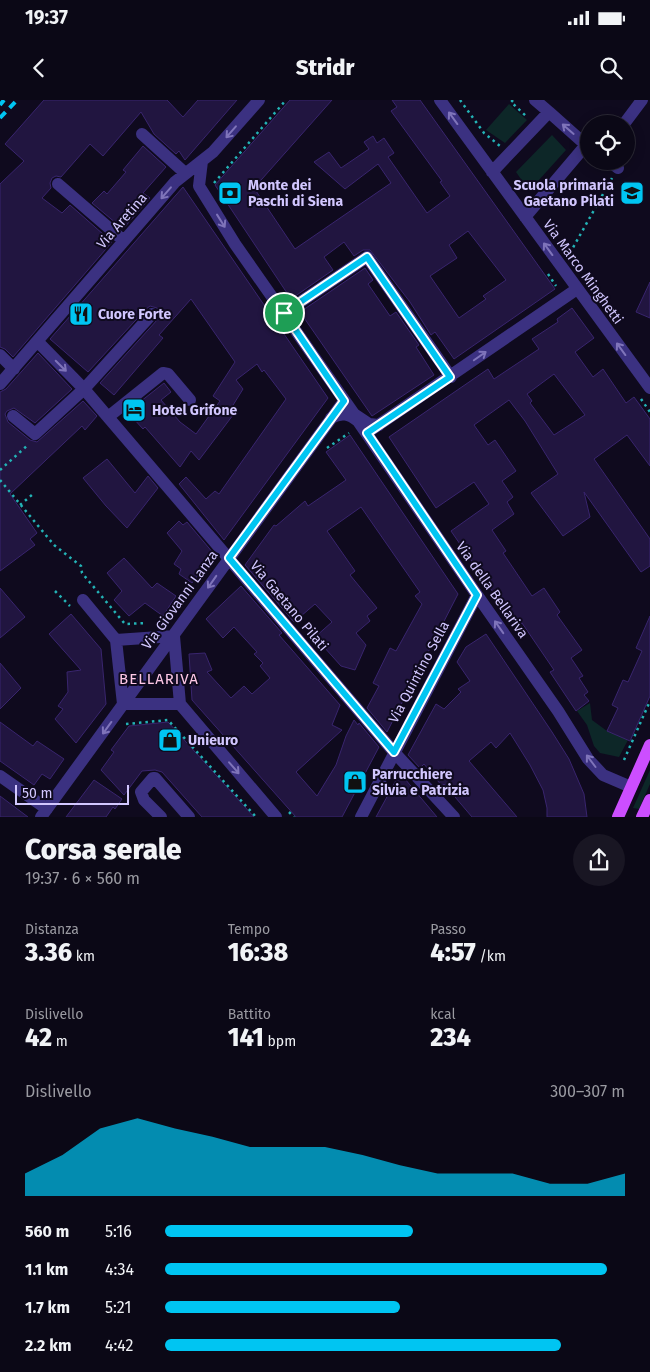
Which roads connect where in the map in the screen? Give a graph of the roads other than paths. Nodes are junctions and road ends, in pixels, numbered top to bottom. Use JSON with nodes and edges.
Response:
{"nodes":[{"id":1,"x":258,"y":100,"type":"edge"},
{"id":2,"x":440,"y":100,"type":"edge"},
{"id":3,"x":535,"y":100,"type":"edge"},
{"id":4,"x":642,"y":100,"type":"edge"},
{"id":5,"x":549,"y":112,"type":"junction"},
{"id":6,"x":631,"y":115,"type":"edge"},
{"id":7,"x":142,"y":134,"type":"dead end"},
{"id":8,"x":580,"y":140,"type":"edge"},
{"id":9,"x":580,"y":154,"type":"edge"},
{"id":10,"x":202,"y":161,"type":"junction"},
{"id":11,"x":492,"y":172,"type":"junction"},
{"id":12,"x":185,"y":173,"type":"junction"},
{"id":13,"x":58,"y":184,"type":"dead end"},
{"id":14,"x":525,"y":217,"type":"junction"},
{"id":15,"x":124,"y":241,"type":"junction"},
{"id":16,"x":577,"y":289,"type":"junction"},
{"id":17,"x":284,"y":313,"type":"junction"},
{"id":18,"x":152,"y":314,"type":"dead end"},
{"id":19,"x":38,"y":342,"type":"junction"},
{"id":20,"x":0,"y":356,"type":"edge"},
{"id":21,"x":14,"y":368,"type":"junction"},
{"id":22,"x":450,"y":377,"type":"junction"},
{"id":23,"x":0,"y":384,"type":"edge"},
{"id":24,"x":650,"y":388,"type":"edge"},
{"id":25,"x":84,"y":389,"type":"junction"},
{"id":26,"x":190,"y":400,"type":"dead end"},
{"id":27,"x":344,"y":401,"type":"junction"},
{"id":28,"x":13,"y":416,"type":"dead end"},
{"id":29,"x":108,"y":417,"type":"junction"},
{"id":30,"x":331,"y":418,"type":"junction"},
{"id":31,"x":379,"y":425,"type":"junction"},
{"id":32,"x":367,"y":433,"type":"junction"},
{"id":33,"x":229,"y":558,"type":"junction"},
{"id":34,"x":477,"y":595,"type":"junction"},
{"id":35,"x":83,"y":600,"type":"dead end"},
{"id":36,"x":174,"y":636,"type":"junction"},
{"id":37,"x":116,"y":640,"type":"junction"},
{"id":38,"x":123,"y":704,"type":"junction"},
{"id":39,"x":180,"y":704,"type":"junction"},
{"id":40,"x":650,"y":745,"type":"edge"},
{"id":41,"x":394,"y":752,"type":"junction"},
{"id":42,"x":0,"y":776,"type":"edge"},
{"id":43,"x":631,"y":787,"type":"junction"},
{"id":44,"x":650,"y":800,"type":"edge"},
{"id":45,"x":44,"y":813,"type":"edge"},
{"id":46,"x":269,"y":815,"type":"edge"},
{"id":47,"x":161,"y":817,"type":"edge"},
{"id":48,"x":189,"y":817,"type":"edge"},
{"id":49,"x":361,"y":817,"type":"edge"},
{"id":50,"x":454,"y":817,"type":"edge"},
{"id":51,"x":618,"y":817,"type":"edge"},
{"id":52,"x":642,"y":817,"type":"edge"}],
"edges":[{"from":1,"to":10,"type":"street","name":"Via Aretina","one_way":true},
{"from":11,"to":2,"type":"street","name":"Via Marco Minghetti","one_way":true},
{"from":3,"to":5,"type":"street"},
{"from":4,"to":6,"type":"street"},
{"from":8,"to":5,"type":"street","one_way":true},
{"from":5,"to":11,"type":"street"},
{"from":7,"to":12,"type":"street"},
{"from":9,"to":14,"type":"street"},
{"from":10,"to":12,"type":"street","name":"Via Aretina"},
{"from":10,"to":17,"type":"street","one_way":true},
{"from":11,"to":14,"type":"street","name":"Via Marco Minghetti"},
{"from":12,"to":15,"type":"street","name":"Via Aretina","one_way":true},
{"from":13,"to":15,"type":"street"},
{"from":16,"to":14,"type":"street","name":"Via Marco Minghetti","one_way":true},
{"from":15,"to":19,"type":"street","name":"Via Aretina"},
{"from":22,"to":16,"type":"street","one_way":true},
{"from":24,"to":16,"type":"street","name":"Via Marco Minghetti","one_way":true},
{"from":17,"to":22,"type":"street"},
{"from":17,"to":27,"type":"street"},
{"from":18,"to":25,"type":"street"},
{"from":19,"to":21,"type":"street","name":"Via Aretina"},
{"from":19,"to":25,"type":"street","name":"Via Gaetano Pilati","one_way":true},
{"from":20,"to":21,"type":"street"},
{"from":21,"to":23,"type":"street","name":"Via Aretina"},
{"from":22,"to":31,"type":"street"},
{"from":25,"to":28,"type":"street"},
{"from":25,"to":29,"type":"street","name":"Via Gaetano Pilati"},
{"from":26,"to":29,"type":"street"},
{"from":27,"to":30,"type":"street","name":"Via Giovanni Lanza"},
{"from":27,"to":31,"type":"street"},
{"from":29,"to":33,"type":"street","name":"Via Gaetano Pilati"},
{"from":30,"to":32,"type":"street","name":"Via della Bellariva"},
{"from":30,"to":33,"type":"street","name":"Via Giovanni Lanza"},
{"from":31,"to":32,"type":"street"},
{"from":32,"to":34,"type":"street","name":"Via della Bellariva"},
{"from":33,"to":36,"type":"street","name":"Via Giovanni Lanza","one_way":true},
{"from":33,"to":41,"type":"street","name":"Via Gaetano Pilati"},
{"from":34,"to":41,"type":"street","name":"Via Quintino Sella"},
{"from":43,"to":34,"type":"street","name":"Via della Bellariva","one_way":true},
{"from":35,"to":37,"type":"street"},
{"from":36,"to":37,"type":"street"},
{"from":36,"to":38,"type":"street","name":"Via Giovanni Lanza"},
{"from":36,"to":39,"type":"street"},
{"from":37,"to":38,"type":"street"},
{"from":38,"to":39,"type":"street"},
{"from":38,"to":45,"type":"street","name":"Via Giovanni Lanza","one_way":true},
{"from":39,"to":46,"type":"street","one_way":true},
{"from":40,"to":43,"type":"main road"},
{"from":41,"to":49,"type":"street","name":"Via Quintino Sella"},
{"from":41,"to":50,"type":"street","name":"Via Gaetano Pilati"},
{"from":42,"to":45,"type":"street"},
{"from":43,"to":51,"type":"main road"},
{"from":44,"to":52,"type":"main road"},
{"from":47,"to":48,"type":"street"}]}
